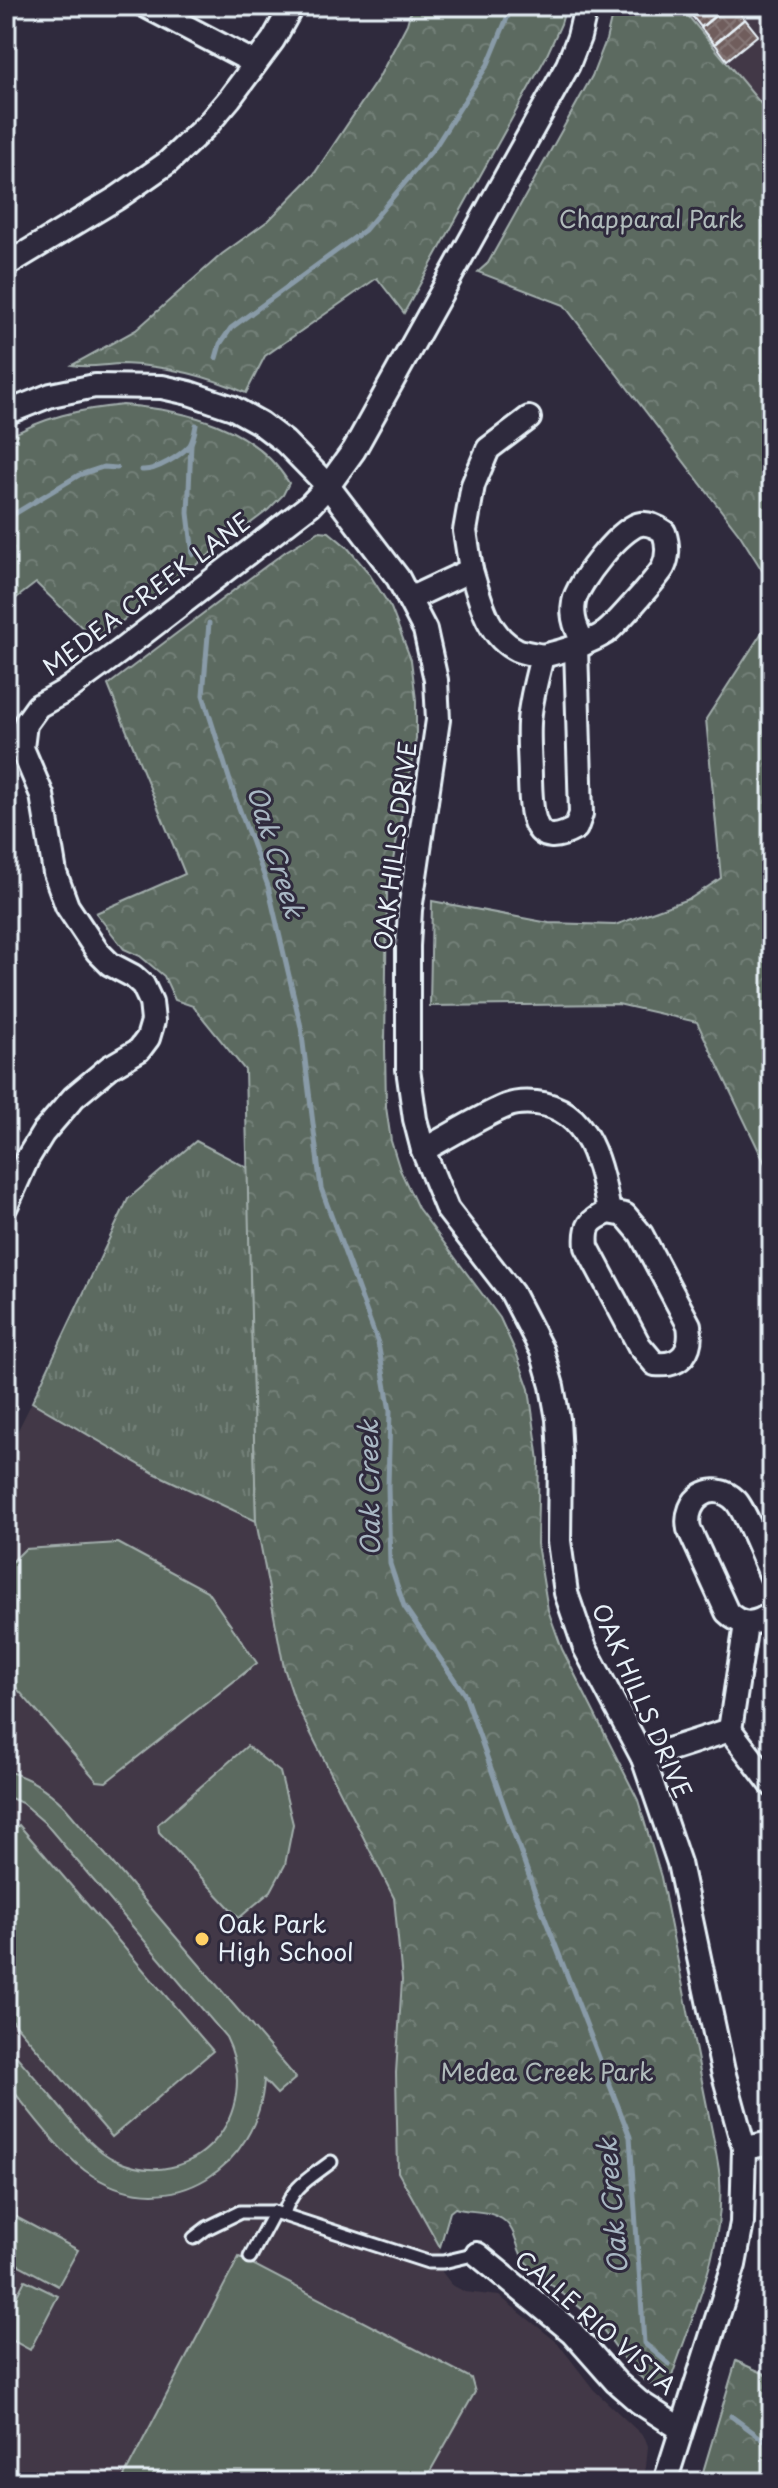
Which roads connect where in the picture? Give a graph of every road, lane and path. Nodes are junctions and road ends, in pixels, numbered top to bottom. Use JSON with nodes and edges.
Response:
{"nodes":[{"id":1,"x":146,"y":6,"type":"edge"},
{"id":2,"x":292,"y":6,"type":"edge"},
{"id":3,"x":586,"y":6,"type":"edge"},
{"id":4,"x":255,"y":63,"type":"junction"},
{"id":5,"x":6,"y":265,"type":"edge"},
{"id":6,"x":6,"y":413,"type":"edge"},
{"id":7,"x":529,"y":418,"type":"dead end"},
{"id":8,"x":328,"y":486,"type":"junction"},
{"id":9,"x":471,"y":570,"type":"junction"},
{"id":10,"x":409,"y":599,"type":"junction"},
{"id":11,"x":580,"y":645,"type":"junction"},
{"id":12,"x":542,"y":656,"type":"junction"},
{"id":13,"x":423,"y":1150,"type":"junction"},
{"id":14,"x":6,"y":1206,"type":"edge"},
{"id":15,"x":609,"y":1212,"type":"junction"},
{"id":16,"x":772,"y":1577,"type":"edge"},
{"id":17,"x":772,"y":1613,"type":"edge"},
{"id":18,"x":746,"y":1624,"type":"junction"},
{"id":19,"x":730,"y":1730,"type":"junction"},
{"id":20,"x":643,"y":1758,"type":"junction"},
{"id":21,"x":772,"y":1785,"type":"edge"},
{"id":22,"x":772,"y":2143,"type":"edge"},
{"id":23,"x":744,"y":2148,"type":"junction"},
{"id":24,"x":331,"y":2162,"type":"dead end"},
{"id":25,"x":279,"y":2213,"type":"junction"},
{"id":26,"x":194,"y":2238,"type":"dead end"},
{"id":27,"x":477,"y":2254,"type":"joint"},
{"id":28,"x":250,"y":2257,"type":"dead end"},
{"id":29,"x":681,"y":2429,"type":"junction"},
{"id":30,"x":665,"y":2482,"type":"edge"}],
"edges":[{"from":1,"to":4,"type":"street"},
{"from":2,"to":4,"type":"street"},
{"from":3,"to":8,"type":"street","name":"MEDEA CREEK LANE"},
{"from":4,"to":5,"type":"street"},
{"from":6,"to":8,"type":"street","name":"OAK HILLS DRIVE"},
{"from":7,"to":9,"type":"street"},
{"from":8,"to":10,"type":"street","name":"OAK HILLS DRIVE"},
{"from":8,"to":14,"type":"street","name":"MEDEA CREEK LANE"},
{"from":9,"to":10,"type":"street"},
{"from":9,"to":12,"type":"street"},
{"from":10,"to":13,"type":"street","name":"OAK HILLS DRIVE"},
{"from":11,"to":11,"type":"street"},
{"from":11,"to":12,"type":"street"},
{"from":11,"to":12,"type":"street"},
{"from":13,"to":15,"type":"street"},
{"from":13,"to":20,"type":"street","name":"OAK HILLS DRIVE"},
{"from":15,"to":15,"type":"street"},
{"from":16,"to":18,"type":"street"},
{"from":17,"to":18,"type":"street"},
{"from":18,"to":19,"type":"street"},
{"from":19,"to":20,"type":"street"},
{"from":19,"to":21,"type":"street"},
{"from":20,"to":23,"type":"street","name":"OAK HILLS DRIVE"},
{"from":22,"to":23,"type":"street"},
{"from":23,"to":29,"type":"street","name":"OAK HILLS DRIVE"},
{"from":24,"to":25,"type":"lane"},
{"from":25,"to":26,"type":"lane"},
{"from":25,"to":27,"type":"lane"},
{"from":25,"to":28,"type":"lane"},
{"from":27,"to":29,"type":"street","name":"CALLE RIO VISTA"},
{"from":29,"to":30,"type":"street","name":"OAK HILLS DRIVE"}]}
